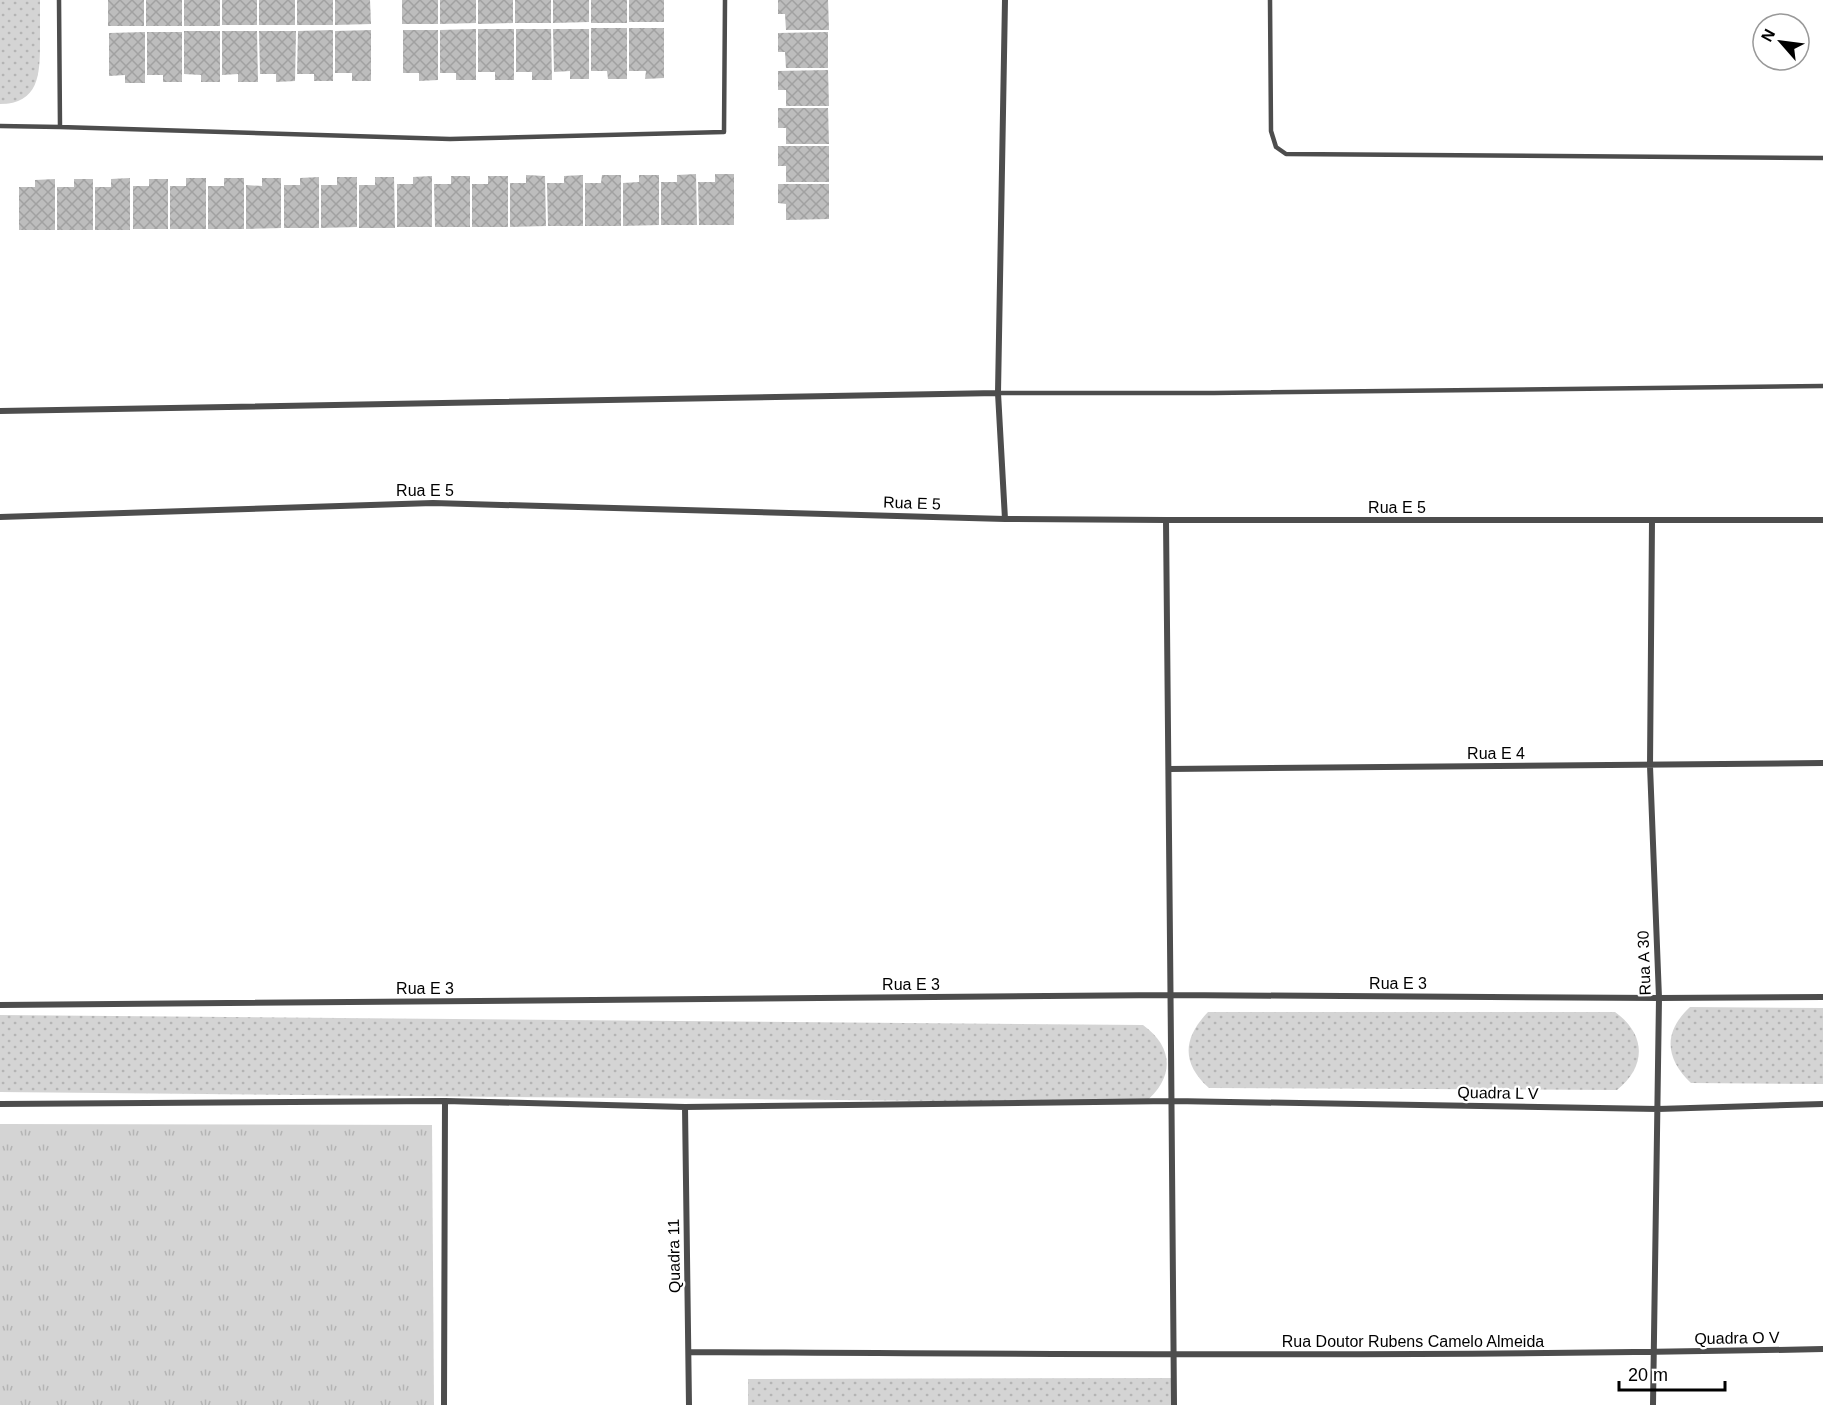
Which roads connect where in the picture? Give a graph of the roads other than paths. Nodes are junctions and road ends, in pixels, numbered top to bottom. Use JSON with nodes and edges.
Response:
{"nodes":[{"id":1,"x":59,"y":0,"type":"edge"},
{"id":2,"x":725,"y":0,"type":"edge"},
{"id":3,"x":1005,"y":0,"type":"edge"},
{"id":4,"x":1270,"y":0,"type":"edge"},
{"id":5,"x":0,"y":126,"type":"edge"},
{"id":6,"x":60,"y":127,"type":"junction"},
{"id":7,"x":1823,"y":159,"type":"edge"},
{"id":8,"x":1823,"y":386,"type":"edge"},
{"id":9,"x":998,"y":393,"type":"junction"},
{"id":10,"x":0,"y":411,"type":"edge"},
{"id":11,"x":0,"y":517,"type":"edge"},
{"id":12,"x":1005,"y":519,"type":"junction"},
{"id":13,"x":1166,"y":520,"type":"junction"},
{"id":14,"x":1652,"y":520,"type":"junction"},
{"id":15,"x":1823,"y":520,"type":"edge"},
{"id":16,"x":1823,"y":763,"type":"edge"},
{"id":17,"x":1650,"y":766,"type":"junction"},
{"id":18,"x":1169,"y":769,"type":"junction"},
{"id":19,"x":1170,"y":995,"type":"junction"},
{"id":20,"x":1823,"y":997,"type":"edge"},
{"id":21,"x":1659,"y":999,"type":"junction"},
{"id":22,"x":0,"y":1005,"type":"edge"},
{"id":23,"x":445,"y":1101,"type":"junction"},
{"id":24,"x":1173,"y":1101,"type":"junction"},
{"id":25,"x":0,"y":1104,"type":"edge"},
{"id":26,"x":1823,"y":1104,"type":"edge"},
{"id":27,"x":685,"y":1107,"type":"junction"},
{"id":28,"x":1658,"y":1109,"type":"junction"},
{"id":29,"x":1823,"y":1349,"type":"edge"},
{"id":30,"x":689,"y":1352,"type":"junction"},
{"id":31,"x":1652,"y":1353,"type":"junction"},
{"id":32,"x":1173,"y":1355,"type":"junction"},
{"id":33,"x":444,"y":1405,"type":"edge"},
{"id":34,"x":689,"y":1405,"type":"edge"},
{"id":35,"x":1174,"y":1405,"type":"edge"},
{"id":36,"x":1653,"y":1405,"type":"edge"}],
"edges":[{"from":1,"to":6,"type":"lane"},
{"from":2,"to":6,"type":"lane"},
{"from":3,"to":9,"type":"street"},
{"from":4,"to":7,"type":"lane"},
{"from":5,"to":6,"type":"lane"},
{"from":8,"to":9,"type":"lane"},
{"from":9,"to":10,"type":"street"},
{"from":9,"to":12,"type":"street"},
{"from":11,"to":12,"type":"street","name":"Rua E 5"},
{"from":12,"to":13,"type":"street","name":"Rua E 5"},
{"from":13,"to":14,"type":"street","name":"Rua E 5"},
{"from":13,"to":18,"type":"street"},
{"from":14,"to":15,"type":"street","name":"Rua E 5"},
{"from":14,"to":17,"type":"street","name":"Rua A 30"},
{"from":16,"to":17,"type":"street","name":"Rua E 4"},
{"from":17,"to":18,"type":"street","name":"Rua E 4"},
{"from":17,"to":21,"type":"street","name":"Rua A 30"},
{"from":18,"to":19,"type":"street"},
{"from":19,"to":21,"type":"street","name":"Rua E 3"},
{"from":19,"to":22,"type":"street","name":"Rua E 3"},
{"from":19,"to":24,"type":"street"},
{"from":20,"to":21,"type":"street","name":"Rua E 3"},
{"from":21,"to":28,"type":"street","name":"Rua A 30"},
{"from":23,"to":25,"type":"street","name":"Quadra L V"},
{"from":23,"to":27,"type":"street","name":"Quadra L V"},
{"from":23,"to":33,"type":"street"},
{"from":24,"to":27,"type":"street","name":"Quadra L V"},
{"from":24,"to":28,"type":"street","name":"Quadra L V"},
{"from":24,"to":32,"type":"street"},
{"from":26,"to":28,"type":"street","name":"Quadra L V"},
{"from":27,"to":30,"type":"street","name":"Quadra 11"},
{"from":28,"to":31,"type":"street","name":"Rua A 30"},
{"from":29,"to":31,"type":"street","name":"Quadra O V"},
{"from":30,"to":32,"type":"street","name":"Rua Doutor Rubens Camelo Almeida"},
{"from":30,"to":34,"type":"street","name":"Quadra 11"},
{"from":31,"to":32,"type":"street","name":"Rua Doutor Rubens Camelo Almeida"},
{"from":31,"to":36,"type":"street","name":"Rua A 30"},
{"from":32,"to":35,"type":"street"}]}
